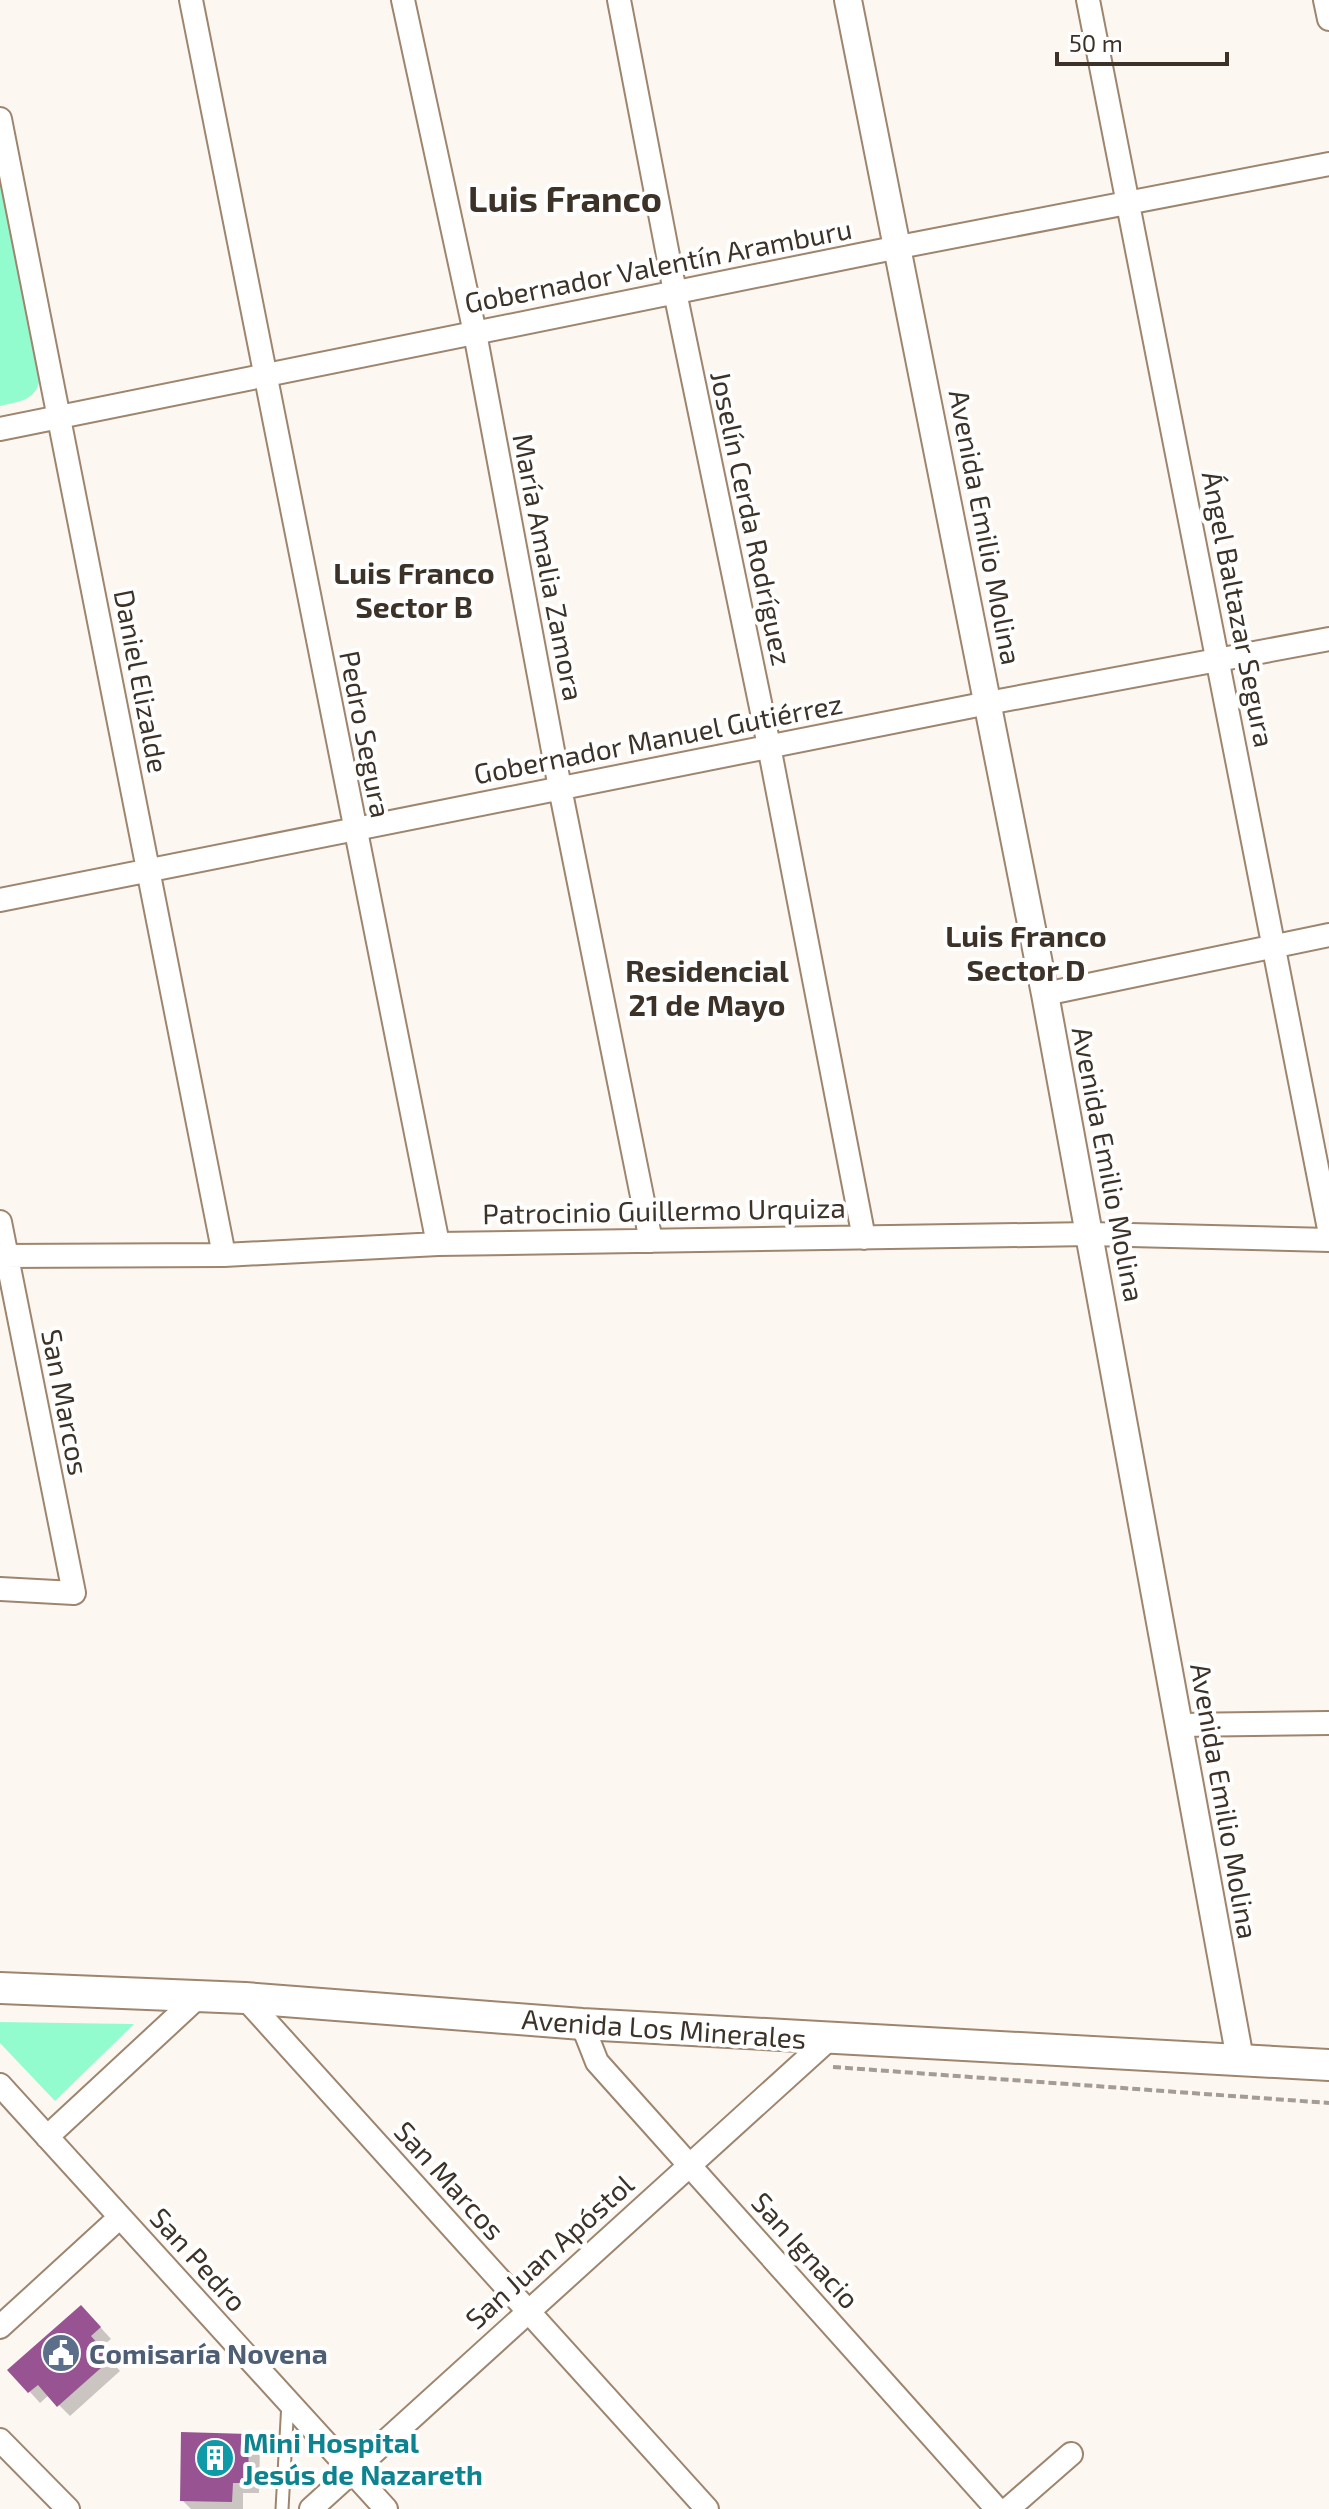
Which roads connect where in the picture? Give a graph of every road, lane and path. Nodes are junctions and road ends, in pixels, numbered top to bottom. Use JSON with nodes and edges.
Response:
{"nodes":[{"id":1,"x":191,"y":0,"type":"edge"},
{"id":2,"x":403,"y":0,"type":"edge"},
{"id":3,"x":619,"y":0,"type":"edge"},
{"id":4,"x":848,"y":0,"type":"edge"},
{"id":5,"x":1088,"y":0,"type":"edge"},
{"id":6,"x":1325,"y":0,"type":"edge"},
{"id":7,"x":1329,"y":19,"type":"edge"},
{"id":8,"x":0,"y":119,"type":"edge"},
{"id":9,"x":1329,"y":164,"type":"edge"},
{"id":10,"x":1129,"y":202,"type":"junction"},
{"id":11,"x":899,"y":247,"type":"junction"},
{"id":12,"x":675,"y":292,"type":"junction"},
{"id":13,"x":475,"y":333,"type":"junction"},
{"id":14,"x":265,"y":376,"type":"junction"},
{"id":15,"x":60,"y":418,"type":"junction"},
{"id":16,"x":0,"y":429,"type":"edge"},
{"id":17,"x":1329,"y":639,"type":"edge"},
{"id":18,"x":1219,"y":660,"type":"junction"},
{"id":19,"x":988,"y":703,"type":"junction"},
{"id":20,"x":769,"y":746,"type":"junction"},
{"id":21,"x":560,"y":788,"type":"junction"},
{"id":22,"x":354,"y":828,"type":"junction"},
{"id":23,"x":147,"y":869,"type":"junction"},
{"id":24,"x":0,"y":900,"type":"edge"},
{"id":25,"x":1329,"y":935,"type":"edge"},
{"id":26,"x":1274,"y":946,"type":"junction"},
{"id":27,"x":1045,"y":994,"type":"junction"},
{"id":28,"x":0,"y":1222,"type":"edge"},
{"id":29,"x":1329,"y":1229,"type":"edge"},
{"id":30,"x":1090,"y":1234,"type":"junction"},
{"id":31,"x":864,"y":1238,"type":"junction"},
{"id":32,"x":1329,"y":1240,"type":"edge"},
{"id":33,"x":651,"y":1241,"type":"junction"},
{"id":34,"x":438,"y":1244,"type":"junction"},
{"id":35,"x":224,"y":1255,"type":"junction"},
{"id":36,"x":3,"y":1256,"type":"edge"},
{"id":37,"x":0,"y":1589,"type":"edge"},
{"id":38,"x":1329,"y":1723,"type":"edge"},
{"id":39,"x":1178,"y":1725,"type":"junction"},
{"id":40,"x":0,"y":1988,"type":"edge"},
{"id":41,"x":198,"y":1997,"type":"junction"},
{"id":42,"x":245,"y":1998,"type":"junction"},
{"id":43,"x":582,"y":2024,"type":"junction"},
{"id":44,"x":829,"y":2039,"type":"junction"},
{"id":45,"x":1240,"y":2059,"type":"junction"},
{"id":46,"x":801,"y":2065,"type":"junction"},
{"id":47,"x":1329,"y":2065,"type":"edge"},
{"id":48,"x":0,"y":2085,"type":"edge"},
{"id":49,"x":1329,"y":2103,"type":"edge"},
{"id":50,"x":47,"y":2137,"type":"junction"},
{"id":51,"x":689,"y":2165,"type":"junction"},
{"id":52,"x":120,"y":2217,"type":"junction"},
{"id":53,"x":527,"y":2311,"type":"junction"},
{"id":54,"x":0,"y":2327,"type":"edge"},
{"id":55,"x":289,"y":2402,"type":"junction"},
{"id":56,"x":0,"y":2440,"type":"edge"},
{"id":57,"x":1071,"y":2454,"type":"dead end"},
{"id":58,"x":352,"y":2471,"type":"junction"},
{"id":59,"x":68,"y":2509,"type":"edge"},
{"id":60,"x":282,"y":2509,"type":"edge"},
{"id":61,"x":311,"y":2509,"type":"edge"},
{"id":62,"x":386,"y":2509,"type":"edge"},
{"id":63,"x":707,"y":2509,"type":"edge"},
{"id":64,"x":997,"y":2509,"type":"edge"},
{"id":65,"x":1008,"y":2509,"type":"edge"}],
"edges":[{"from":1,"to":14,"type":"street","name":"Pedro Segura"},
{"from":2,"to":13,"type":"street","name":"María Amalia Zamora"},
{"from":3,"to":12,"type":"street","name":"Joselín Cerda Rodríguez"},
{"from":4,"to":11,"type":"street","name":"Avenida Emilio Molina"},
{"from":5,"to":10,"type":"street","name":"Ángel Baltazar Segura"},
{"from":6,"to":7,"type":"street"},
{"from":8,"to":15,"type":"street","name":"Daniel Elizalde"},
{"from":9,"to":10,"type":"street","name":"Gobernador Valentín Aramburu"},
{"from":10,"to":11,"type":"street","name":"Gobernador Valentín Aramburu"},
{"from":10,"to":18,"type":"street","name":"Ángel Baltazar Segura"},
{"from":11,"to":12,"type":"street","name":"Gobernador Valentín Aramburu"},
{"from":11,"to":19,"type":"street","name":"Avenida Emilio Molina"},
{"from":12,"to":13,"type":"street","name":"Gobernador Valentín Aramburu"},
{"from":12,"to":20,"type":"street","name":"Joselín Cerda Rodríguez"},
{"from":13,"to":14,"type":"street","name":"Gobernador Valentín Aramburu"},
{"from":13,"to":21,"type":"street","name":"María Amalia Zamora"},
{"from":14,"to":15,"type":"street","name":"Gobernador Valentín Aramburu"},
{"from":14,"to":22,"type":"street","name":"Pedro Segura"},
{"from":15,"to":16,"type":"street","name":"Gobernador Valentín Aramburu"},
{"from":15,"to":23,"type":"street","name":"Daniel Elizalde"},
{"from":17,"to":18,"type":"street","name":"Gobernador Manuel Gutiérrez"},
{"from":18,"to":19,"type":"street","name":"Gobernador Manuel Gutiérrez"},
{"from":18,"to":26,"type":"street","name":"Ángel Baltazar Segura"},
{"from":19,"to":20,"type":"street","name":"Gobernador Manuel Gutiérrez"},
{"from":19,"to":27,"type":"street","name":"Avenida Emilio Molina"},
{"from":20,"to":21,"type":"street","name":"Gobernador Manuel Gutiérrez"},
{"from":20,"to":31,"type":"street","name":"Joselín Cerda Rodríguez"},
{"from":21,"to":22,"type":"street","name":"Gobernador Manuel Gutiérrez"},
{"from":21,"to":33,"type":"street","name":"María Amalia Zamora"},
{"from":22,"to":23,"type":"street","name":"Gobernador Manuel Gutiérrez"},
{"from":22,"to":34,"type":"street","name":"Pedro Segura"},
{"from":23,"to":24,"type":"street","name":"Gobernador Manuel Gutiérrez"},
{"from":23,"to":35,"type":"street","name":"Daniel Elizalde"},
{"from":25,"to":26,"type":"street"},
{"from":26,"to":27,"type":"street"},
{"from":26,"to":29,"type":"street","name":"Ángel Baltazar Segura"},
{"from":27,"to":30,"type":"street","name":"Avenida Emilio Molina"},
{"from":28,"to":36,"type":"street","name":"San Marcos"},
{"from":30,"to":31,"type":"street","name":"Patrocinio Guillermo Urquiza"},
{"from":30,"to":32,"type":"street","name":"Patrocinio Guillermo Urquiza"},
{"from":30,"to":39,"type":"street","name":"Avenida Emilio Molina"},
{"from":31,"to":33,"type":"street","name":"Patrocinio Guillermo Urquiza"},
{"from":33,"to":34,"type":"street","name":"Patrocinio Guillermo Urquiza"},
{"from":34,"to":35,"type":"street","name":"Patrocinio Guillermo Urquiza"},
{"from":35,"to":36,"type":"street","name":"Patrocinio Guillermo Urquiza"},
{"from":36,"to":37,"type":"street","name":"San Marcos"},
{"from":38,"to":39,"type":"street"},
{"from":39,"to":45,"type":"street","name":"Avenida Emilio Molina"},
{"from":40,"to":41,"type":"main road","name":"Avenida Los Minerales"},
{"from":41,"to":42,"type":"main road","name":"Avenida Los Minerales"},
{"from":41,"to":50,"type":"street"},
{"from":42,"to":43,"type":"main road","name":"Avenida Los Minerales"},
{"from":42,"to":53,"type":"street","name":"San Marcos"},
{"from":43,"to":44,"type":"main road","name":"Avenida Los Minerales"},
{"from":43,"to":51,"type":"street","name":"San Ignacio"},
{"from":44,"to":45,"type":"main road","name":"Avenida Los Minerales"},
{"from":44,"to":46,"type":"street","name":"San Juan Apóstol"},
{"from":45,"to":47,"type":"main road","name":"Avenida Los Minerales"},
{"from":46,"to":49,"type":"path"},
{"from":46,"to":51,"type":"street","name":"San Juan Apóstol"},
{"from":48,"to":50,"type":"street","name":"San Pedro"},
{"from":50,"to":52,"type":"street","name":"San Pedro"},
{"from":51,"to":53,"type":"street","name":"San Juan Apóstol"},
{"from":51,"to":64,"type":"street","name":"San Ignacio"},
{"from":52,"to":54,"type":"street"},
{"from":52,"to":55,"type":"street","name":"San Pedro"},
{"from":53,"to":58,"type":"street","name":"San Juan Apóstol"},
{"from":53,"to":63,"type":"street","name":"San Marcos"},
{"from":55,"to":58,"type":"street","name":"San Pedro"},
{"from":55,"to":60,"type":"lane"},
{"from":56,"to":59,"type":"street"},
{"from":57,"to":65,"type":"street"},
{"from":58,"to":61,"type":"street","name":"San Juan Apóstol"},
{"from":58,"to":62,"type":"street","name":"San Pedro"}]}
